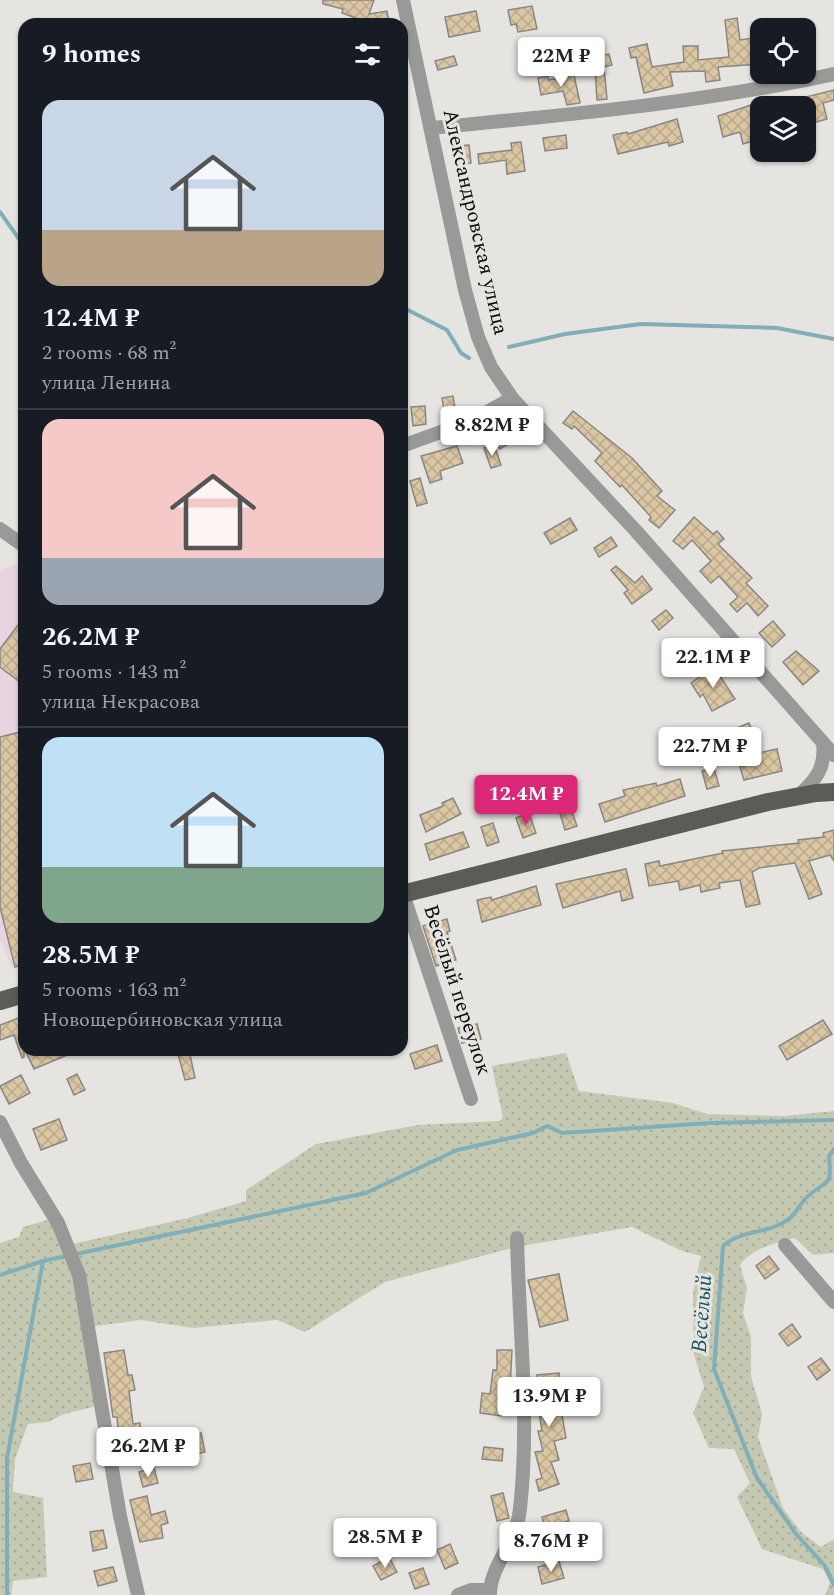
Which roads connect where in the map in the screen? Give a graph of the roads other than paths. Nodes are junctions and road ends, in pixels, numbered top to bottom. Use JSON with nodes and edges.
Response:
{"nodes":[{"id":1,"x":403,"y":0,"type":"edge"},
{"id":2,"x":407,"y":18,"type":"edge"},
{"id":3,"x":408,"y":23,"type":"edge"},
{"id":4,"x":834,"y":74,"type":"edge"},
{"id":5,"x":431,"y":128,"type":"junction"},
{"id":6,"x":512,"y":398,"type":"junction"},
{"id":7,"x":408,"y":444,"type":"edge"},
{"id":8,"x":1,"y":531,"type":"edge"},
{"id":9,"x":18,"y":542,"type":"edge"},
{"id":10,"x":823,"y":743,"type":"junction"},
{"id":11,"x":834,"y":755,"type":"edge"},
{"id":12,"x":834,"y":792,"type":"edge"},
{"id":13,"x":799,"y":795,"type":"junction"},
{"id":14,"x":408,"y":893,"type":"edge"},
{"id":15,"x":408,"y":912,"type":"edge"},
{"id":16,"x":18,"y":996,"type":"edge"},
{"id":17,"x":0,"y":1001,"type":"edge"},
{"id":18,"x":471,"y":1099,"type":"dead end"},
{"id":19,"x":0,"y":1122,"type":"edge"},
{"id":20,"x":517,"y":1238,"type":"dead end"},
{"id":21,"x":785,"y":1245,"type":"dead end"},
{"id":22,"x":834,"y":1302,"type":"edge"},
{"id":23,"x":490,"y":1592,"type":"edge"},
{"id":24,"x":138,"y":1595,"type":"edge"},
{"id":25,"x":458,"y":1595,"type":"edge"}],
"edges":[{"from":1,"to":2,"type":"street","name":"Александровская улица"},
{"from":3,"to":5,"type":"street","name":"Александровская улица"},
{"from":4,"to":5,"type":"street"},
{"from":5,"to":6,"type":"street","name":"Александровская улица"},
{"from":6,"to":7,"type":"street"},
{"from":6,"to":10,"type":"street","name":"Александровская улица"},
{"from":8,"to":9,"type":"street"},
{"from":10,"to":11,"type":"street","name":"Александровская улица"},
{"from":10,"to":13,"type":"street"},
{"from":12,"to":13,"type":"main road"},
{"from":13,"to":14,"type":"main road"},
{"from":15,"to":18,"type":"street","name":"Весёлый переулок"},
{"from":16,"to":17,"type":"main road"},
{"from":19,"to":24,"type":"street"},
{"from":20,"to":23,"type":"street"},
{"from":21,"to":22,"type":"street"},
{"from":23,"to":25,"type":"street"}]}
